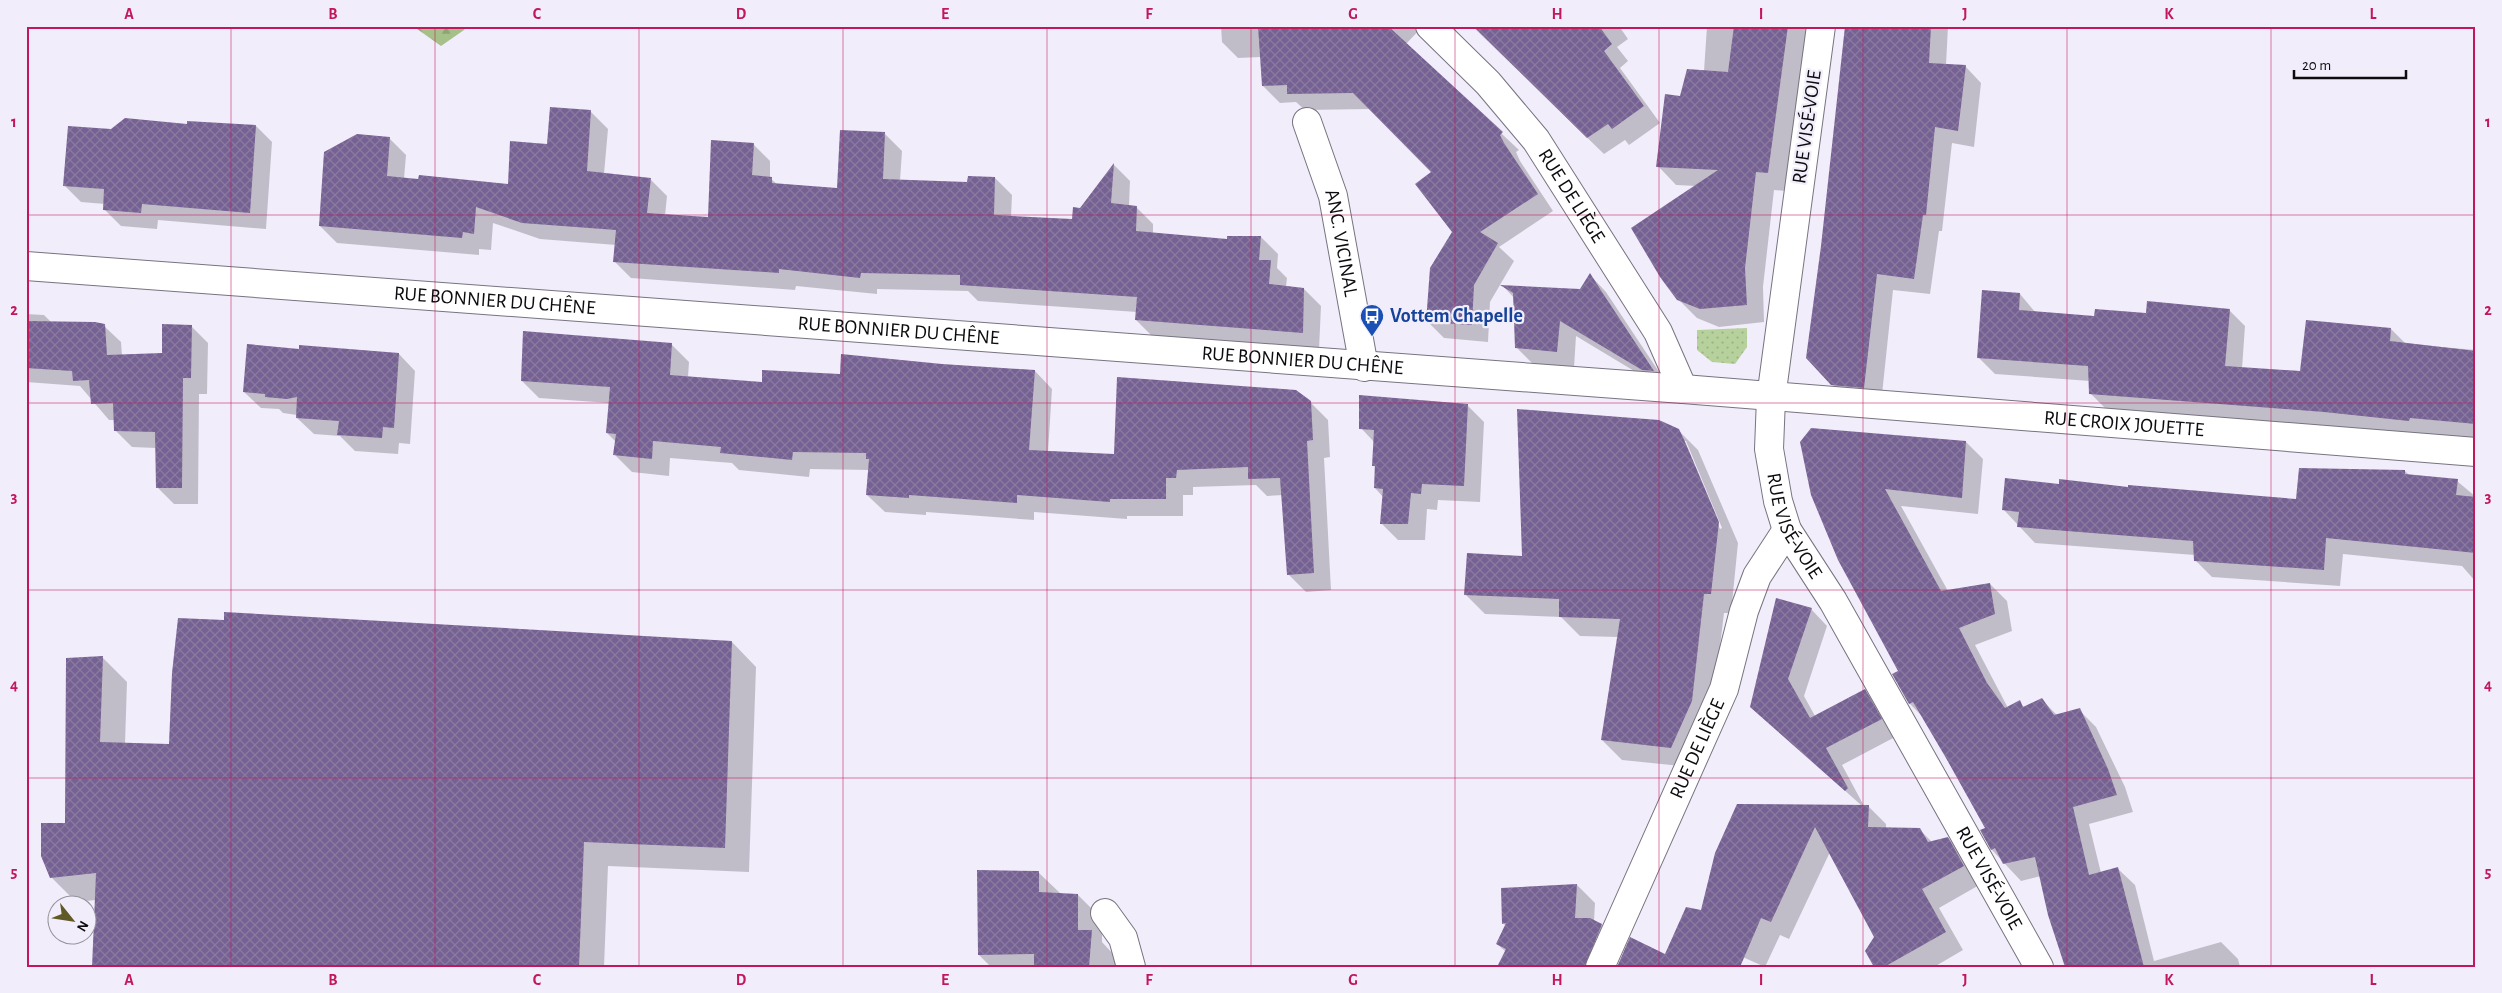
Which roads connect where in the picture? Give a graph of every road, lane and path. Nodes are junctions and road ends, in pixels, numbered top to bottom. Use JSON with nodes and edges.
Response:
{"nodes":[{"id":1,"x":1430,"y":26,"type":"edge"},
{"id":2,"x":1821,"y":26,"type":"edge"},
{"id":3,"x":1307,"y":122,"type":"dead end"},
{"id":4,"x":26,"y":266,"type":"edge"},
{"id":5,"x":1364,"y":367,"type":"junction"},
{"id":6,"x":1683,"y":389,"type":"junction"},
{"id":7,"x":1771,"y":398,"type":"junction"},
{"id":8,"x":2476,"y":452,"type":"edge"},
{"id":9,"x":1787,"y":530,"type":"junction"},
{"id":10,"x":1105,"y":913,"type":"dead end"},
{"id":11,"x":1131,"y":967,"type":"edge"},
{"id":12,"x":1600,"y":967,"type":"edge"},
{"id":13,"x":2039,"y":967,"type":"edge"}],
"edges":[{"from":1,"to":6,"type":"street","name":"RUE DE LIÈGE"},
{"from":2,"to":7,"type":"street","name":"RUE VISÉ-VOIE"},
{"from":3,"to":5,"type":"street","name":"ANC. VICINAL"},
{"from":4,"to":5,"type":"street","name":"RUE BONNIER DU CHÊNE"},
{"from":5,"to":6,"type":"street","name":"RUE BONNIER DU CHÊNE"},
{"from":6,"to":7,"type":"street","name":"RUE BONNIER DU CHÊNE"},
{"from":7,"to":8,"type":"street","name":"RUE CROIX JOUETTE"},
{"from":7,"to":9,"type":"street","name":"RUE VISÉ-VOIE"},
{"from":9,"to":12,"type":"street","name":"RUE DE LIÈGE"},
{"from":9,"to":13,"type":"street","name":"RUE VISÉ-VOIE"},
{"from":10,"to":11,"type":"street"}]}
